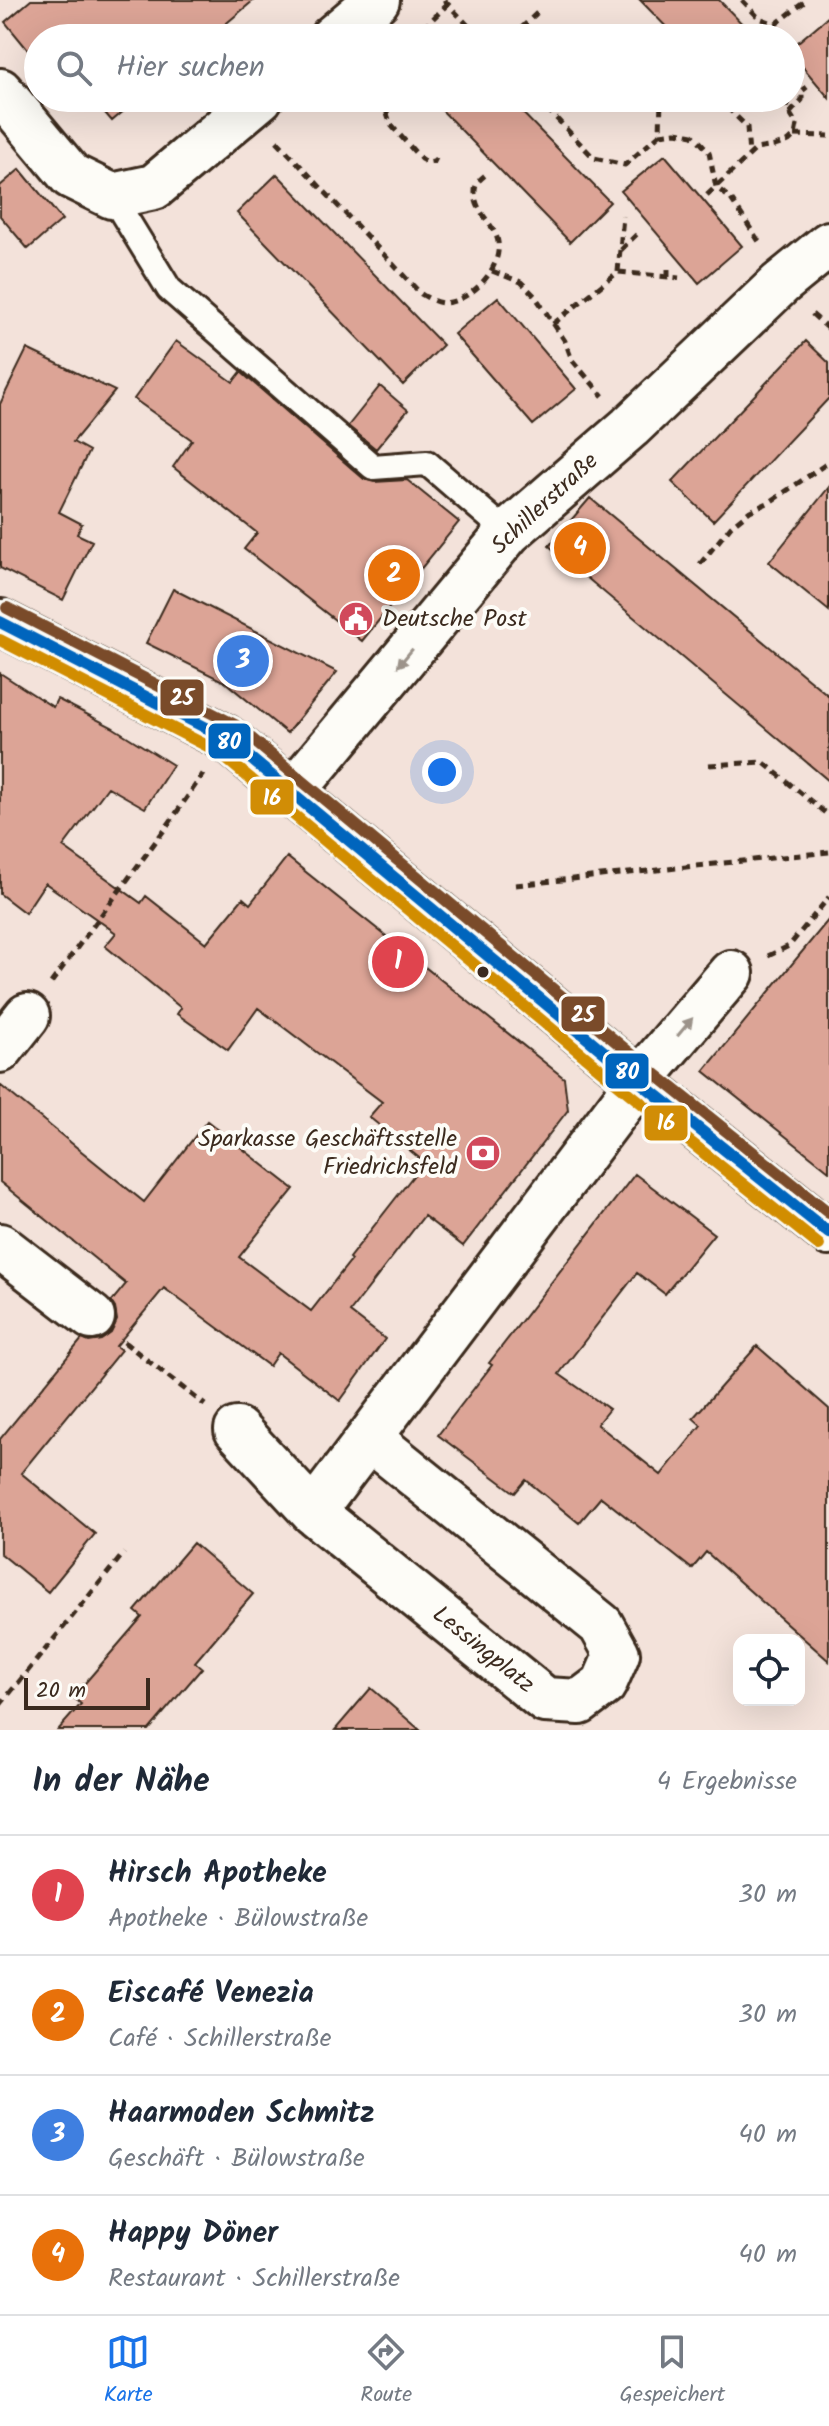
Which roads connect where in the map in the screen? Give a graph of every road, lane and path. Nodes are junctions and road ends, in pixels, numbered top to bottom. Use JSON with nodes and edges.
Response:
{"nodes":[{"id":1,"x":377,"y":0,"type":"edge"},
{"id":2,"x":742,"y":0,"type":"edge"},
{"id":3,"x":807,"y":0,"type":"edge"},
{"id":4,"x":446,"y":2,"type":"edge"},
{"id":5,"x":541,"y":9,"type":"dead end"},
{"id":6,"x":349,"y":24,"type":"edge"},
{"id":7,"x":426,"y":24,"type":"edge"},
{"id":8,"x":467,"y":24,"type":"edge"},
{"id":9,"x":525,"y":24,"type":"edge"},
{"id":10,"x":0,"y":91,"type":"edge"},
{"id":11,"x":244,"y":112,"type":"edge"},
{"id":12,"x":261,"y":112,"type":"edge"},
{"id":13,"x":387,"y":112,"type":"edge"},
{"id":14,"x":550,"y":112,"type":"edge"},
{"id":15,"x":661,"y":112,"type":"edge"},
{"id":16,"x":732,"y":112,"type":"edge"},
{"id":17,"x":790,"y":113,"type":"edge"},
{"id":18,"x":660,"y":134,"type":"junction"},
{"id":19,"x":795,"y":135,"type":"junction"},
{"id":20,"x":829,"y":136,"type":"edge"},
{"id":21,"x":749,"y":157,"type":"junction"},
{"id":22,"x":436,"y":158,"type":"dead end"},
{"id":23,"x":489,"y":172,"type":"dead end"},
{"id":24,"x":716,"y":187,"type":"junction"},
{"id":25,"x":707,"y":195,"type":"dead end"},
{"id":26,"x":112,"y":196,"type":"junction"},
{"id":27,"x":623,"y":216,"type":"dead end"},
{"id":28,"x":640,"y":231,"type":"dead end"},
{"id":29,"x":829,"y":244,"type":"edge"},
{"id":30,"x":620,"y":251,"type":"junction"},
{"id":31,"x":668,"y":269,"type":"dead end"},
{"id":32,"x":492,"y":271,"type":"junction"},
{"id":33,"x":618,"y":272,"type":"junction"},
{"id":34,"x":668,"y":277,"type":"junction"},
{"id":35,"x":679,"y":278,"type":"dead end"},
{"id":36,"x":788,"y":278,"type":"junction"},
{"id":37,"x":553,"y":324,"type":"junction"},
{"id":38,"x":630,"y":427,"type":"junction"},
{"id":39,"x":829,"y":463,"type":"edge"},
{"id":40,"x":508,"y":533,"type":"junction"},
{"id":41,"x":700,"y":564,"type":"dead end"},
{"id":42,"x":0,"y":622,"type":"edge"},
{"id":43,"x":226,"y":738,"type":"junction"},
{"id":44,"x":709,"y":765,"type":"dead end"},
{"id":45,"x":292,"y":793,"type":"junction"},
{"id":46,"x":829,"y":816,"type":"edge"},
{"id":47,"x":829,"y":852,"type":"edge"},
{"id":48,"x":515,"y":885,"type":"dead end"},
{"id":49,"x":829,"y":897,"type":"edge"},
{"id":50,"x":731,"y":973,"type":"joint"},
{"id":51,"x":27,"y":1016,"type":"joint"},
{"id":52,"x":0,"y":1050,"type":"edge"},
{"id":53,"x":639,"y":1081,"type":"junction"},
{"id":54,"x":829,"y":1233,"type":"edge"},
{"id":55,"x":1,"y":1248,"type":"edge"},
{"id":56,"x":92,"y":1317,"type":"joint"},
{"id":57,"x":237,"y":1430,"type":"joint"},
{"id":58,"x":369,"y":1438,"type":"junction"},
{"id":59,"x":313,"y":1512,"type":"junction"},
{"id":60,"x":124,"y":1553,"type":"dead end"},
{"id":61,"x":0,"y":1705,"type":"edge"}],
"edges":[{"from":1,"to":6,"type":"street"},
{"from":2,"to":3,"type":"path"},
{"from":4,"to":7,"type":"path"},
{"from":4,"to":8,"type":"path"},
{"from":5,"to":9,"type":"path"},
{"from":10,"to":26,"type":"street"},
{"from":11,"to":26,"type":"street"},
{"from":12,"to":32,"type":"path"},
{"from":13,"to":22,"type":"path"},
{"from":14,"to":18,"type":"path"},
{"from":15,"to":18,"type":"path"},
{"from":16,"to":21,"type":"path"},
{"from":17,"to":19,"type":"path"},
{"from":18,"to":24,"type":"path"},
{"from":19,"to":20,"type":"path"},
{"from":19,"to":21,"type":"path"},
{"from":21,"to":24,"type":"path"},
{"from":23,"to":32,"type":"path"},
{"from":24,"to":25,"type":"path"},
{"from":24,"to":36,"type":"path"},
{"from":26,"to":40,"type":"lane"},
{"from":27,"to":30,"type":"path"},
{"from":28,"to":30,"type":"path"},
{"from":29,"to":36,"type":"street","name":"Schillerstraße"},
{"from":30,"to":33,"type":"path"},
{"from":31,"to":34,"type":"path"},
{"from":32,"to":37,"type":"path"},
{"from":33,"to":34,"type":"path"},
{"from":33,"to":37,"type":"path"},
{"from":34,"to":35,"type":"path"},
{"from":36,"to":38,"type":"street","name":"Schillerstraße"},
{"from":37,"to":38,"type":"path"},
{"from":38,"to":40,"type":"street","name":"Schillerstraße"},
{"from":39,"to":41,"type":"path"},
{"from":40,"to":45,"type":"street","name":"Schillerstraße","one_way":true},
{"from":42,"to":43,"type":"street"},
{"from":43,"to":45,"type":"street"},
{"from":43,"to":51,"type":"path"},
{"from":44,"to":46,"type":"path"},
{"from":45,"to":53,"type":"street"},
{"from":47,"to":48,"type":"path"},
{"from":49,"to":50,"type":"path"},
{"from":53,"to":50,"type":"street","one_way":true},
{"from":51,"to":52,"type":"street"},
{"from":53,"to":54,"type":"street"},
{"from":53,"to":58,"type":"street"},
{"from":55,"to":56,"type":"street"},
{"from":56,"to":57,"type":"path"},
{"from":57,"to":59,"type":"street","name":"Lessingplatz"},
{"from":58,"to":59,"type":"street"},
{"from":58,"to":59,"type":"street","name":"Lessingplatz"},
{"from":60,"to":61,"type":"path"}]}
